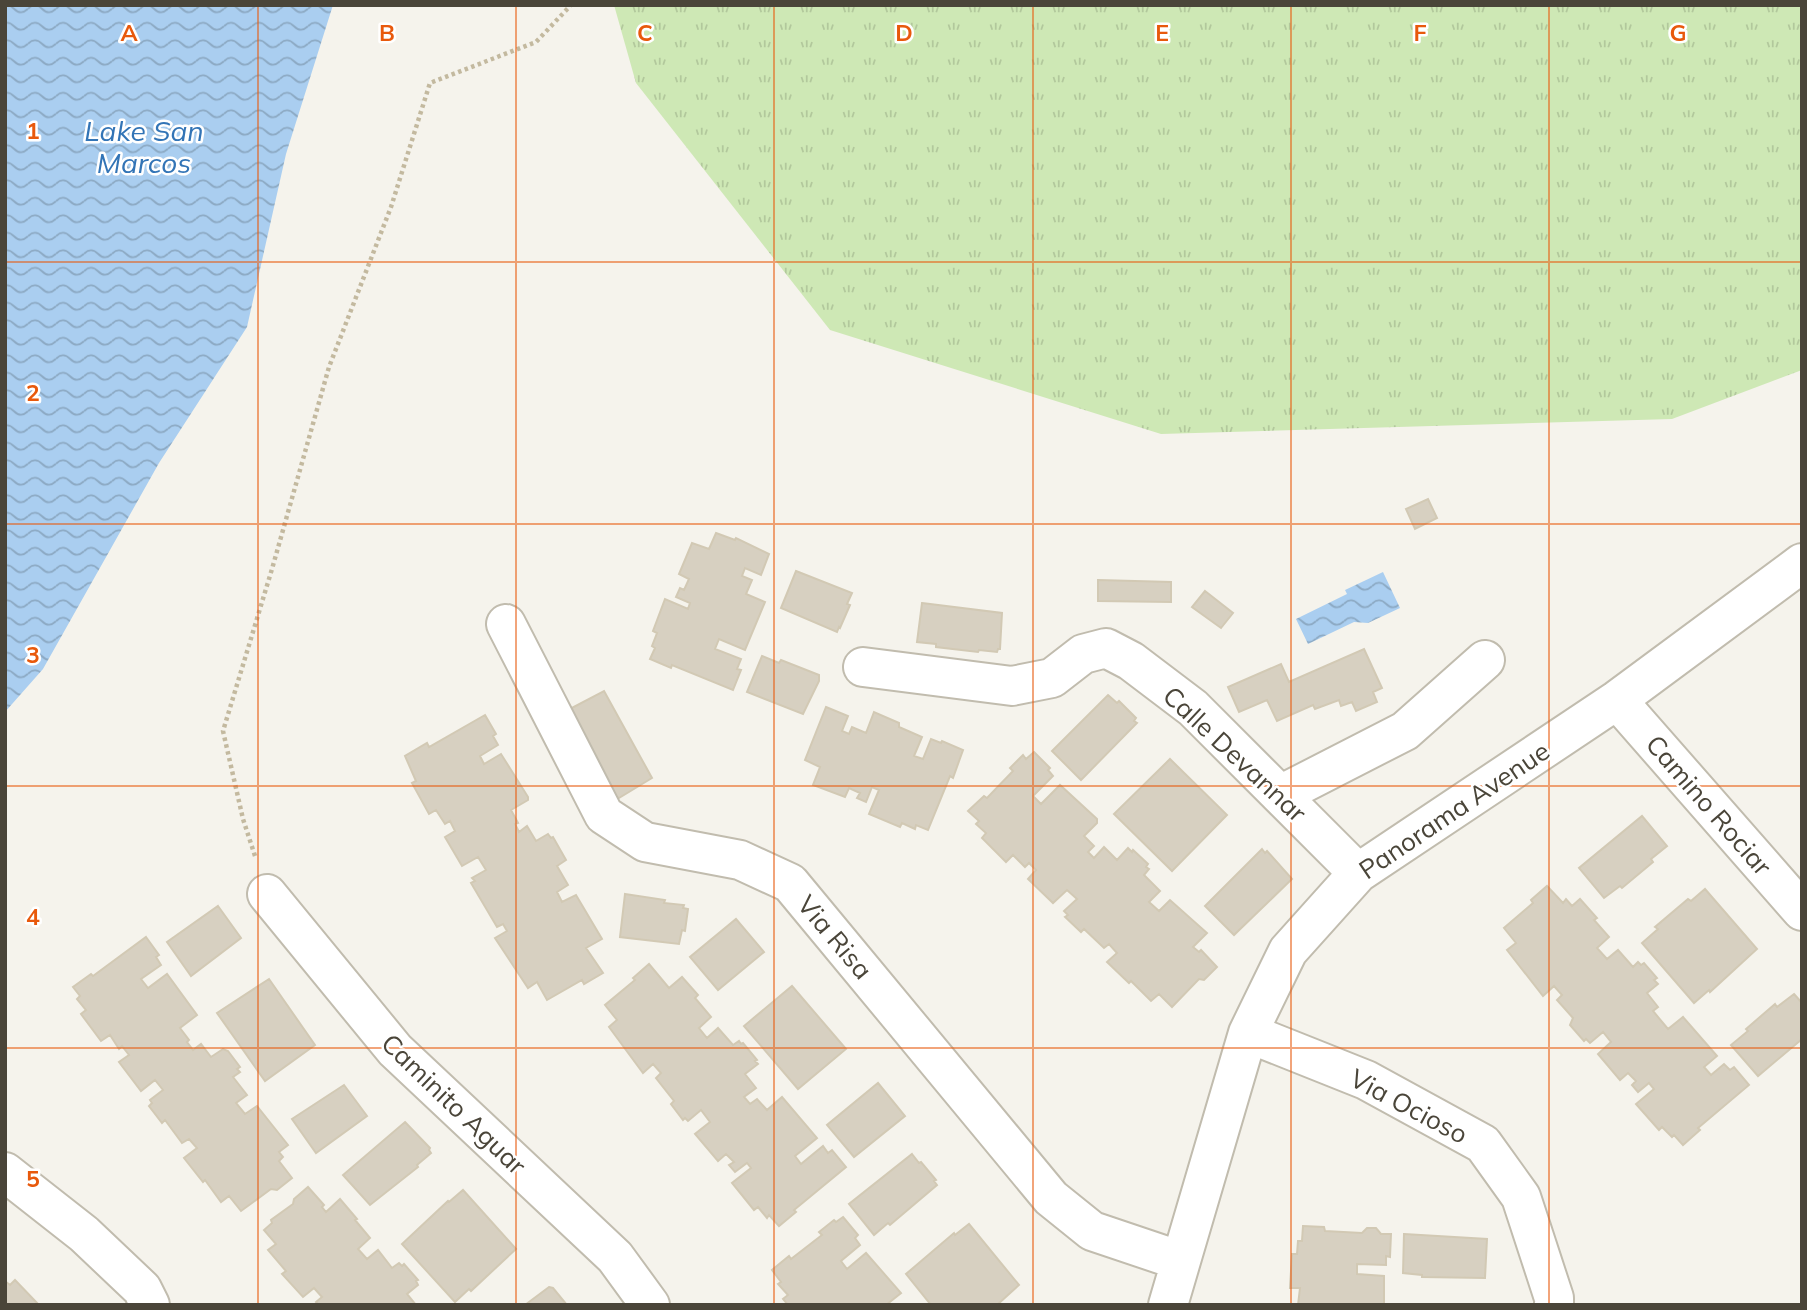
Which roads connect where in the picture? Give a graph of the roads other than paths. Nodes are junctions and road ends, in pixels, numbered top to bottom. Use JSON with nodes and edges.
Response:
{"nodes":[{"id":1,"x":1802,"y":563,"type":"edge"},
{"id":2,"x":506,"y":624,"type":"dead end"},
{"id":3,"x":1485,"y":660,"type":"dead end"},
{"id":4,"x":863,"y":667,"type":"dead end"},
{"id":5,"x":1617,"y":699,"type":"junction"},
{"id":6,"x":1280,"y":795,"type":"junction"},
{"id":7,"x":1358,"y":873,"type":"junction"},
{"id":8,"x":267,"y":894,"type":"road end"},
{"id":9,"x":1802,"y":911,"type":"edge"},
{"id":10,"x":1248,"y":1033,"type":"junction"},
{"id":11,"x":5,"y":1172,"type":"edge"},
{"id":12,"x":1181,"y":1261,"type":"junction"},
{"id":13,"x":150,"y":1305,"type":"edge"},
{"id":14,"x":650,"y":1305,"type":"edge"},
{"id":15,"x":1168,"y":1305,"type":"edge"},
{"id":16,"x":1554,"y":1305,"type":"edge"}],
"edges":[{"from":1,"to":5,"type":"street","name":"Panorama Avenue"},
{"from":2,"to":12,"type":"street","name":"Via Risa"},
{"from":3,"to":6,"type":"street"},
{"from":4,"to":6,"type":"street","name":"Calle Devannar"},
{"from":5,"to":7,"type":"street","name":"Panorama Avenue"},
{"from":5,"to":9,"type":"street","name":"Camino Rociar"},
{"from":6,"to":7,"type":"street","name":"Calle Devannar"},
{"from":7,"to":10,"type":"street","name":"Panorama Avenue"},
{"from":8,"to":14,"type":"street","name":"Caminito Aguar"},
{"from":10,"to":12,"type":"street","name":"Panorama Avenue"},
{"from":10,"to":16,"type":"street","name":"Via Ocioso"},
{"from":11,"to":13,"type":"street"},
{"from":12,"to":15,"type":"street","name":"Panorama Avenue"}]}
